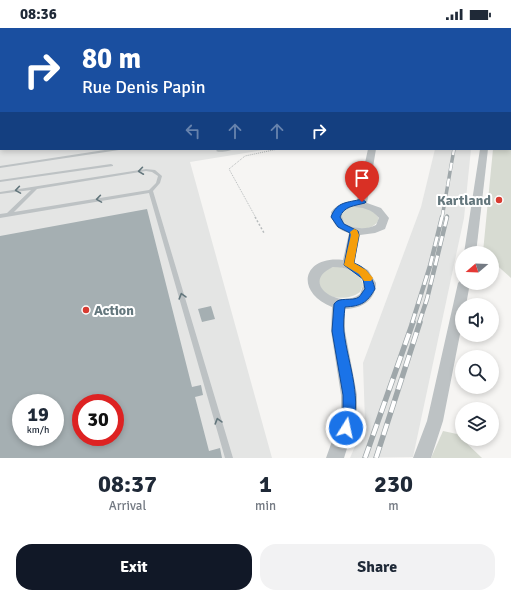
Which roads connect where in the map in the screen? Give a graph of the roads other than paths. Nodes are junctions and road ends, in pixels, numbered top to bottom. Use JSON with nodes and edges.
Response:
{"nodes":[{"id":1,"x":112,"y":150,"type":"edge"},
{"id":2,"x":225,"y":150,"type":"edge"},
{"id":3,"x":372,"y":150,"type":"edge"},
{"id":4,"x":484,"y":150,"type":"edge"},
{"id":5,"x":218,"y":151,"type":"dead end"},
{"id":6,"x":111,"y":164,"type":"dead end"},
{"id":7,"x":0,"y":167,"type":"edge"},
{"id":8,"x":0,"y":181,"type":"edge"},
{"id":9,"x":36,"y":188,"type":"junction"},
{"id":10,"x":151,"y":191,"type":"junction"},
{"id":11,"x":0,"y":194,"type":"edge"},
{"id":12,"x":356,"y":204,"type":"junction"},
{"id":13,"x":8,"y":214,"type":"junction"},
{"id":14,"x":0,"y":216,"type":"edge"},
{"id":15,"x":354,"y":231,"type":"junction"},
{"id":16,"x":471,"y":246,"type":"edge"},
{"id":17,"x":348,"y":265,"type":"junction"},
{"id":18,"x":463,"y":290,"type":"edge"},
{"id":19,"x":340,"y":304,"type":"junction"},
{"id":20,"x":229,"y":458,"type":"edge"},
{"id":21,"x":335,"y":458,"type":"edge"},
{"id":22,"x":422,"y":458,"type":"edge"}],
"edges":[{"from":1,"to":7,"type":"lane"},
{"from":2,"to":5,"type":"lane"},
{"from":3,"to":12,"type":"street"},
{"from":4,"to":16,"type":"street"},
{"from":6,"to":8,"type":"lane"},
{"from":10,"to":9,"type":"lane","one_way":true},
{"from":9,"to":11,"type":"lane","one_way":true},
{"from":9,"to":13,"type":"lane"},
{"from":10,"to":13,"type":"lane","one_way":true},
{"from":20,"to":10,"type":"lane","one_way":true},
{"from":12,"to":15,"type":"street"},
{"from":12,"to":15,"type":"street"},
{"from":13,"to":14,"type":"lane"},
{"from":15,"to":17,"type":"street"},
{"from":17,"to":19,"type":"street"},
{"from":17,"to":19,"type":"street"},
{"from":18,"to":22,"type":"street"},
{"from":19,"to":21,"type":"street"}]}
